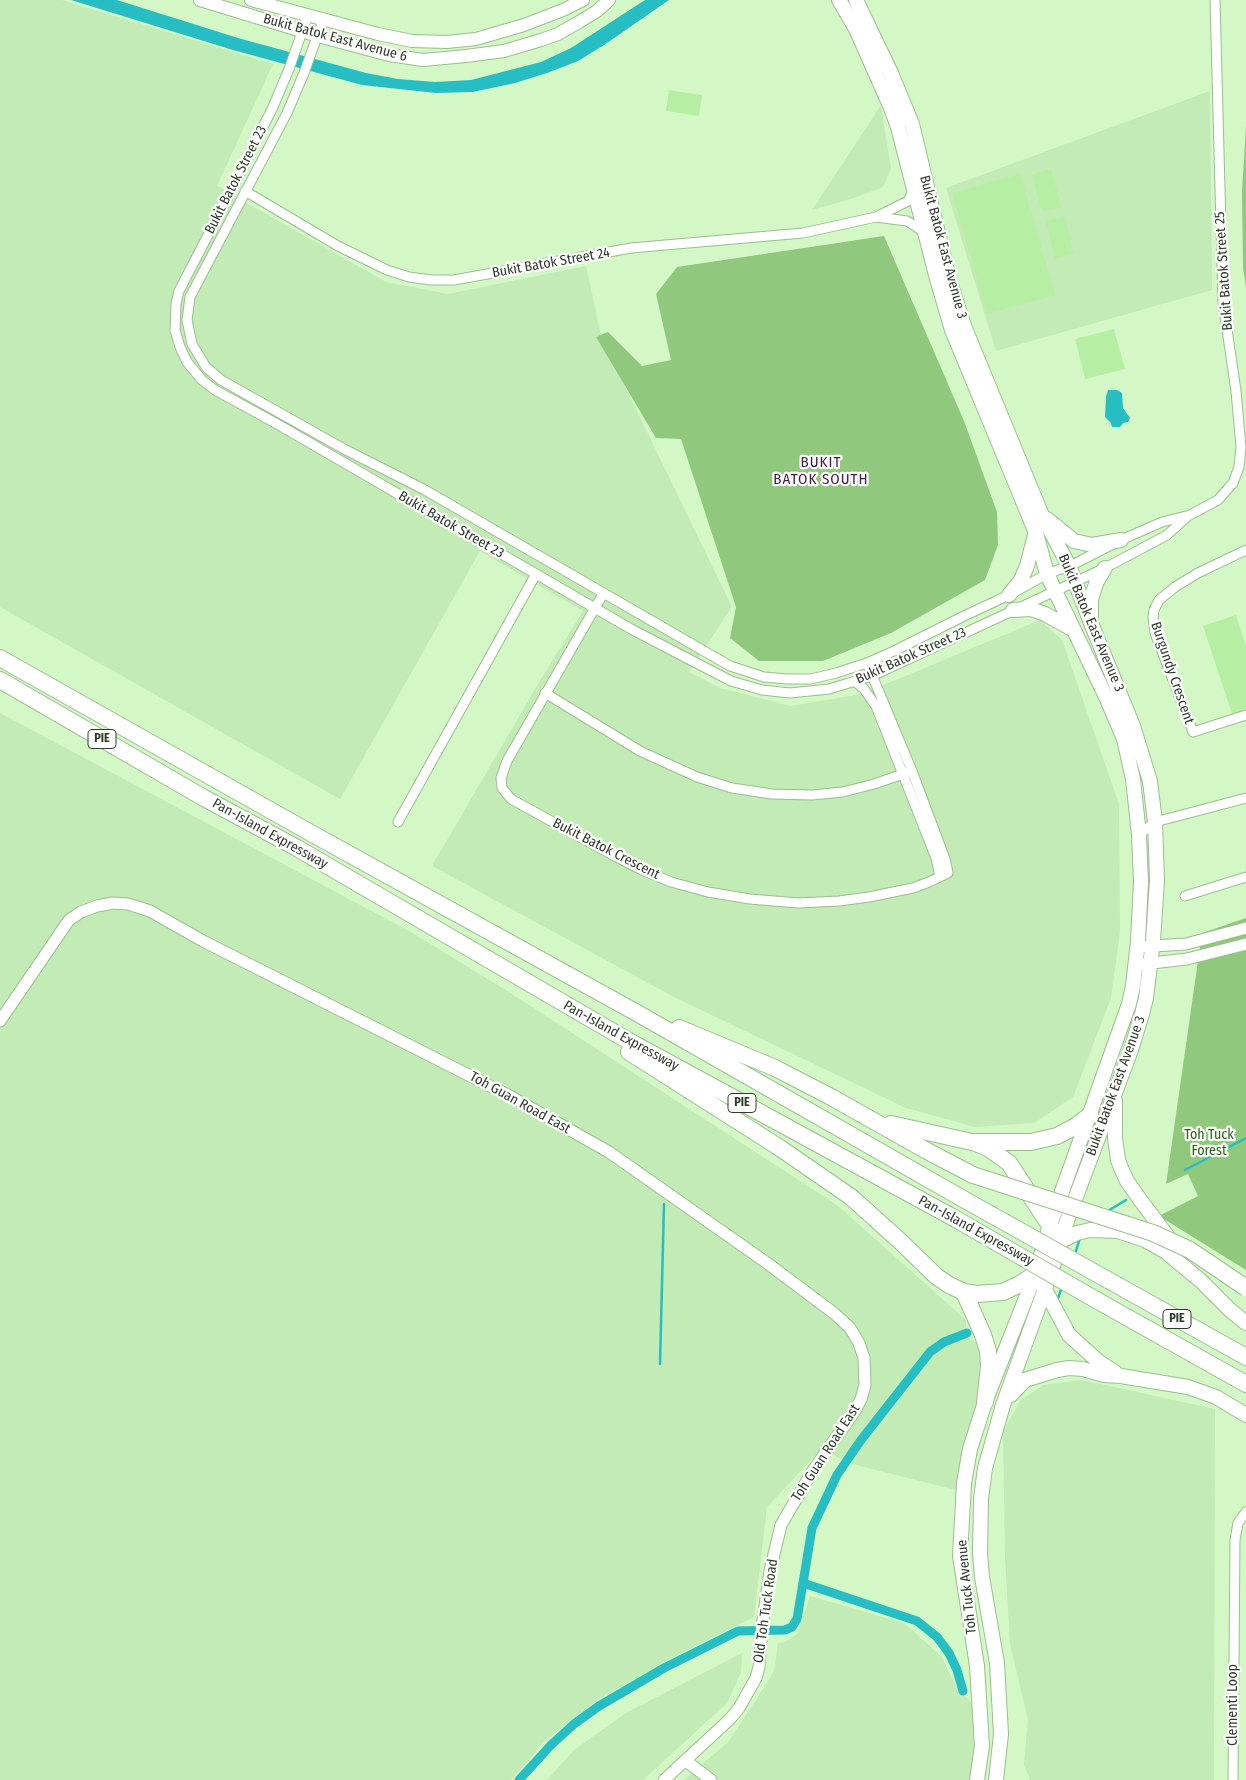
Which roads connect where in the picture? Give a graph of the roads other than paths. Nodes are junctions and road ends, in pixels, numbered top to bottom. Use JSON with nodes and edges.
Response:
{"nodes":[{"id":1,"x":200,"y":0,"type":"edge"},
{"id":2,"x":251,"y":0,"type":"edge"},
{"id":3,"x":583,"y":0,"type":"edge"},
{"id":4,"x":609,"y":0,"type":"edge"},
{"id":5,"x":839,"y":0,"type":"edge"},
{"id":6,"x":856,"y":0,"type":"edge"},
{"id":7,"x":1215,"y":0,"type":"edge"},
{"id":8,"x":308,"y":15,"type":"junction"},
{"id":9,"x":323,"y":20,"type":"junction"},
{"id":10,"x":304,"y":31,"type":"junction"},
{"id":11,"x":318,"y":36,"type":"junction"},
{"id":12,"x":913,"y":185,"type":"junction"},
{"id":13,"x":245,"y":191,"type":"junction"},
{"id":14,"x":876,"y":217,"type":"junction"},
{"id":15,"x":926,"y":233,"type":"junction"},
{"id":16,"x":1041,"y":513,"type":"junction"},
{"id":17,"x":1188,"y":516,"type":"junction"},
{"id":18,"x":1036,"y":533,"type":"junction"},
{"id":19,"x":1121,"y":540,"type":"junction"},
{"id":20,"x":1246,"y":550,"type":"edge"},
{"id":21,"x":1069,"y":566,"type":"junction"},
{"id":22,"x":1105,"y":568,"type":"junction"},
{"id":23,"x":536,"y":574,"type":"junction"},
{"id":24,"x":1047,"y":574,"type":"junction"},
{"id":25,"x":1076,"y":581,"type":"junction"},
{"id":26,"x":1054,"y":590,"type":"junction"},
{"id":27,"x":603,"y":594,"type":"junction"},
{"id":28,"x":1009,"y":595,"type":"junction"},
{"id":29,"x":594,"y":608,"type":"junction"},
{"id":30,"x":1013,"y":610,"type":"junction"},
{"id":31,"x":1090,"y":623,"type":"junction"},
{"id":32,"x":1075,"y":630,"type":"junction"},
{"id":33,"x":0,"y":656,"type":"edge"},
{"id":34,"x":867,"y":663,"type":"junction"},
{"id":35,"x":872,"y":676,"type":"junction"},
{"id":36,"x":0,"y":680,"type":"edge"},
{"id":37,"x":856,"y":682,"type":"junction"},
{"id":38,"x":545,"y":693,"type":"junction"},
{"id":39,"x":1246,"y":715,"type":"edge"},
{"id":40,"x":907,"y":773,"type":"junction"},
{"id":41,"x":1246,"y":798,"type":"edge"},
{"id":42,"x":398,"y":822,"type":"dead end"},
{"id":43,"x":1155,"y":822,"type":"junction"},
{"id":44,"x":1139,"y":835,"type":"junction"},
{"id":45,"x":1246,"y":877,"type":"edge"},
{"id":46,"x":1185,"y":896,"type":"dead end"},
{"id":47,"x":1246,"y":928,"type":"edge"},
{"id":48,"x":1246,"y":944,"type":"edge"},
{"id":49,"x":1152,"y":947,"type":"junction"},
{"id":50,"x":1138,"y":948,"type":"junction"},
{"id":51,"x":1136,"y":964,"type":"junction"},
{"id":52,"x":1151,"y":964,"type":"junction"},
{"id":53,"x":530,"y":985,"type":"junction"},
{"id":54,"x":637,"y":1012,"type":"junction"},
{"id":55,"x":0,"y":1021,"type":"edge"},
{"id":56,"x":1115,"y":1093,"type":"junction"},
{"id":57,"x":1090,"y":1115,"type":"junction"},
{"id":58,"x":867,"y":1117,"type":"junction"},
{"id":59,"x":972,"y":1142,"type":"junction"},
{"id":60,"x":1050,"y":1225,"type":"junction"},
{"id":61,"x":1060,"y":1241,"type":"junction"},
{"id":62,"x":1047,"y":1259,"type":"junction"},
{"id":63,"x":1035,"y":1275,"type":"junction"},
{"id":64,"x":1201,"y":1282,"type":"junction"},
{"id":65,"x":1246,"y":1288,"type":"edge"},
{"id":66,"x":1045,"y":1289,"type":"junction"},
{"id":67,"x":964,"y":1292,"type":"junction"},
{"id":68,"x":1246,"y":1323,"type":"edge"},
{"id":69,"x":1246,"y":1358,"type":"edge"},
{"id":70,"x":1121,"y":1376,"type":"junction"},
{"id":71,"x":1246,"y":1384,"type":"edge"},
{"id":72,"x":985,"y":1402,"type":"junction"},
{"id":73,"x":1003,"y":1405,"type":"junction"},
{"id":74,"x":1246,"y":1415,"type":"edge"},
{"id":75,"x":1246,"y":1512,"type":"edge"},
{"id":76,"x":781,"y":1525,"type":"joint"},
{"id":77,"x":686,"y":1761,"type":"junction"},
{"id":78,"x":664,"y":1780,"type":"edge"},
{"id":79,"x":711,"y":1780,"type":"edge"},
{"id":80,"x":977,"y":1780,"type":"edge"},
{"id":81,"x":996,"y":1780,"type":"edge"},
{"id":82,"x":1233,"y":1780,"type":"edge"}],
"edges":[{"from":1,"to":10,"type":"main road","name":"Bukit Batok East Avenue 6"},
{"from":2,"to":8,"type":"main road","name":"Bukit Batok East Avenue 6"},
{"from":3,"to":9,"type":"main road","name":"Bukit Batok East Avenue 6"},
{"from":4,"to":11,"type":"main road","name":"Bukit Batok East Avenue 6"},
{"from":5,"to":12,"type":"main road","name":"Bukit Batok East Avenue 3"},
{"from":6,"to":16,"type":"main road","name":"Bukit Batok East Avenue 3"},
{"from":7,"to":17,"type":"street","name":"Bukit Batok Street 25"},
{"from":8,"to":9,"type":"main road","name":"Bukit Batok East Avenue 6"},
{"from":8,"to":10,"type":"street","name":"Bukit Batok Street 23"},
{"from":9,"to":11,"type":"street","name":"Bukit Batok Street 23"},
{"from":10,"to":11,"type":"main road","name":"Bukit Batok East Avenue 6"},
{"from":10,"to":23,"type":"street","name":"Bukit Batok Street 23"},
{"from":11,"to":13,"type":"street","name":"Bukit Batok Street 23"},
{"from":12,"to":14,"type":"street","name":"Bukit Batok Street 24"},
{"from":12,"to":15,"type":"main road","name":"Bukit Batok East Avenue 3"},
{"from":13,"to":14,"type":"street","name":"Bukit Batok Street 24"},
{"from":13,"to":27,"type":"street","name":"Bukit Batok Street 23"},
{"from":14,"to":15,"type":"street","name":"Bukit Batok Street 24"},
{"from":15,"to":18,"type":"main road","name":"Bukit Batok East Avenue 3"},
{"from":16,"to":19,"type":"main road"},
{"from":16,"to":21,"type":"main road","name":"Bukit Batok East Avenue 3"},
{"from":17,"to":19,"type":"street","name":"Bukit Batok Street 25"},
{"from":17,"to":22,"type":"street","name":"Bukit Batok Street 25"},
{"from":18,"to":24,"type":"main road","name":"Bukit Batok East Avenue 3"},
{"from":18,"to":28,"type":"main road"},
{"from":19,"to":21,"type":"street","name":"Bukit Batok Street 25"},
{"from":20,"to":39,"type":"street","name":"Burgundy Crescent"},
{"from":21,"to":24,"type":"street","name":"Bukit Batok Street 23"},
{"from":21,"to":25,"type":"main road","name":"Bukit Batok East Avenue 3"},
{"from":22,"to":25,"type":"street","name":"Bukit Batok Street 25"},
{"from":22,"to":31,"type":"main road"},
{"from":23,"to":29,"type":"street","name":"Bukit Batok Street 23"},
{"from":23,"to":42,"type":"street"},
{"from":24,"to":26,"type":"main road","name":"Bukit Batok East Avenue 3"},
{"from":24,"to":28,"type":"street","name":"Bukit Batok Street 23"},
{"from":25,"to":26,"type":"street","name":"Bukit Batok Street 23"},
{"from":25,"to":31,"type":"main road","name":"Bukit Batok East Avenue 3"},
{"from":26,"to":30,"type":"street","name":"Bukit Batok Street 23"},
{"from":26,"to":32,"type":"main road","name":"Bukit Batok East Avenue 3"},
{"from":27,"to":29,"type":"street","name":"Bukit Batok Crescent"},
{"from":27,"to":34,"type":"street","name":"Bukit Batok Street 23"},
{"from":28,"to":34,"type":"street","name":"Bukit Batok Street 23"},
{"from":29,"to":37,"type":"street","name":"Bukit Batok Street 23"},
{"from":29,"to":38,"type":"street","name":"Bukit Batok Crescent"},
{"from":30,"to":32,"type":"main road"},
{"from":30,"to":35,"type":"street","name":"Bukit Batok Street 23"},
{"from":31,"to":43,"type":"main road","name":"Bukit Batok East Avenue 3"},
{"from":32,"to":44,"type":"main road","name":"Bukit Batok East Avenue 3"},
{"from":33,"to":54,"type":"highway","name":"Pan-Island Expressway","number":"PIE"},
{"from":34,"to":35,"type":"street","name":"Bukit Batok Crescent"},
{"from":35,"to":37,"type":"street","name":"Bukit Batok Street 23"},
{"from":35,"to":40,"type":"street","name":"Bukit Batok Crescent"},
{"from":36,"to":53,"type":"highway","name":"Pan-Island Expressway","number":"PIE"},
{"from":37,"to":40,"type":"street","name":"Bukit Batok Crescent"},
{"from":38,"to":40,"type":"street"},
{"from":38,"to":40,"type":"street","name":"Bukit Batok Crescent"},
{"from":41,"to":43,"type":"street"},
{"from":43,"to":44,"type":"street"},
{"from":43,"to":49,"type":"main road","name":"Bukit Batok East Avenue 3"},
{"from":44,"to":50,"type":"main road","name":"Bukit Batok East Avenue 3"},
{"from":45,"to":46,"type":"street"},
{"from":47,"to":49,"type":"street"},
{"from":48,"to":52,"type":"street"},
{"from":49,"to":50,"type":"street"},
{"from":49,"to":52,"type":"main road","name":"Bukit Batok East Avenue 3"},
{"from":50,"to":51,"type":"main road","name":"Bukit Batok East Avenue 3"},
{"from":51,"to":52,"type":"street"},
{"from":51,"to":57,"type":"main road","name":"Bukit Batok East Avenue 3"},
{"from":52,"to":56,"type":"main road","name":"Bukit Batok East Avenue 3"},
{"from":53,"to":67,"type":"highway"},
{"from":53,"to":71,"type":"highway","name":"Pan-Island Expressway","number":"PIE","bridge":true},
{"from":54,"to":58,"type":"highway"},
{"from":54,"to":69,"type":"highway","name":"Pan-Island Expressway","number":"PIE","bridge":true},
{"from":55,"to":76,"type":"street","name":"Toh Guan Road East"},
{"from":56,"to":61,"type":"main road","name":"Bukit Batok East Avenue 3"},
{"from":56,"to":64,"type":"main road"},
{"from":57,"to":59,"type":"highway"},
{"from":57,"to":60,"type":"main road","name":"Bukit Batok East Avenue 3"},
{"from":58,"to":59,"type":"highway"},
{"from":58,"to":65,"type":"highway","bridge":true},
{"from":59,"to":60,"type":"highway"},
{"from":60,"to":61,"type":"highway"},
{"from":60,"to":62,"type":"main road","name":"Bukit Batok East Avenue 3"},
{"from":61,"to":62,"type":"main road","name":"Bukit Batok East Avenue 3"},
{"from":61,"to":64,"type":"main road"},
{"from":62,"to":63,"type":"highway"},
{"from":62,"to":66,"type":"main road","name":"Toh Tuck Avenue"},
{"from":63,"to":66,"type":"main road"},
{"from":63,"to":67,"type":"highway"},
{"from":63,"to":72,"type":"main road","name":"Toh Tuck Avenue"},
{"from":64,"to":68,"type":"main road"},
{"from":66,"to":70,"type":"main road"},
{"from":66,"to":73,"type":"main road","name":"Toh Tuck Avenue"},
{"from":67,"to":72,"type":"highway"},
{"from":70,"to":73,"type":"main road"},
{"from":70,"to":74,"type":"main road"},
{"from":72,"to":80,"type":"main road","name":"Toh Tuck Avenue"},
{"from":73,"to":81,"type":"main road","name":"Toh Tuck Avenue"},
{"from":75,"to":82,"type":"street","name":"Clementi Loop"},
{"from":76,"to":77,"type":"street","name":"Old Toh Tuck Road"},
{"from":77,"to":78,"type":"street","name":"Old Toh Tuck Road"},
{"from":77,"to":79,"type":"street"}]}
